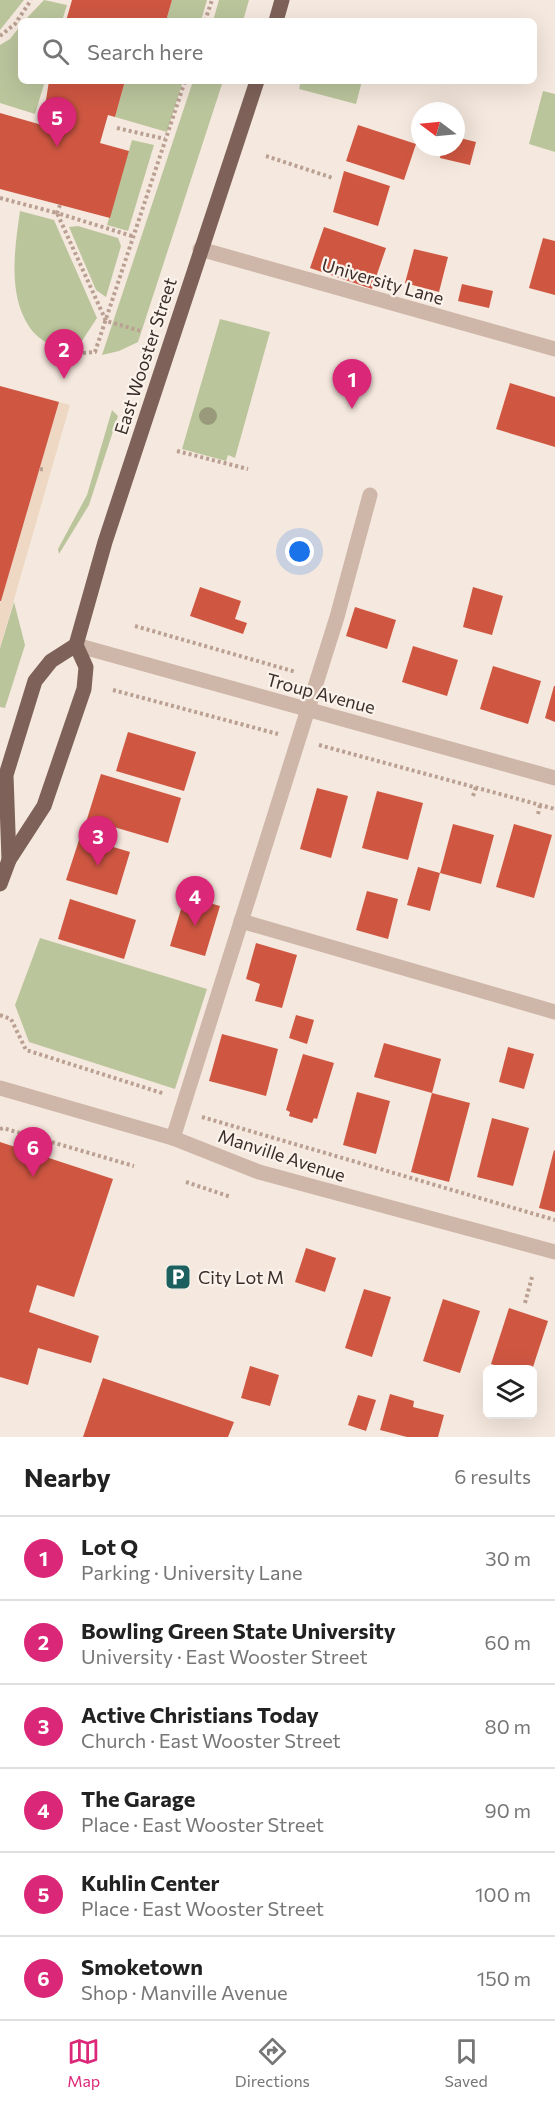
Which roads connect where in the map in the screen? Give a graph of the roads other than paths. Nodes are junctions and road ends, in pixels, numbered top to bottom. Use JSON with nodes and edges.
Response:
{"nodes":[{"id":1,"x":282,"y":0,"type":"edge"},
{"id":2,"x":277,"y":18,"type":"edge"},
{"id":3,"x":256,"y":84,"type":"edge"},
{"id":4,"x":200,"y":249,"type":"junction"},
{"id":5,"x":555,"y":349,"type":"edge"},
{"id":6,"x":370,"y":495,"type":"dead end"},
{"id":7,"x":76,"y":645,"type":"junction"},
{"id":8,"x":309,"y":710,"type":"junction"},
{"id":9,"x":555,"y":778,"type":"edge"},
{"id":10,"x":9,"y":860,"type":"junction"},
{"id":11,"x":0,"y":884,"type":"edge"},
{"id":12,"x":241,"y":921,"type":"junction"},
{"id":13,"x":555,"y":1012,"type":"edge"},
{"id":14,"x":0,"y":1088,"type":"edge"},
{"id":15,"x":173,"y":1138,"type":"junction"},
{"id":16,"x":555,"y":1252,"type":"edge"}],
"edges":[{"from":1,"to":2,"type":"main road"},
{"from":3,"to":4,"type":"main road","name":"East Wooster Street"},
{"from":4,"to":5,"type":"street","name":"University Lane"},
{"from":4,"to":7,"type":"main road","name":"East Wooster Street"},
{"from":6,"to":8,"type":"street"},
{"from":7,"to":8,"type":"street","name":"Troup Avenue"},
{"from":7,"to":10,"type":"main road"},
{"from":7,"to":10,"type":"main road"},
{"from":8,"to":9,"type":"street","name":"Troup Avenue"},
{"from":8,"to":12,"type":"street"},
{"from":10,"to":11,"type":"main road"},
{"from":12,"to":13,"type":"street"},
{"from":12,"to":15,"type":"street"},
{"from":14,"to":15,"type":"street","name":"Manville Avenue"},
{"from":15,"to":16,"type":"street","name":"Manville Avenue"}]}
